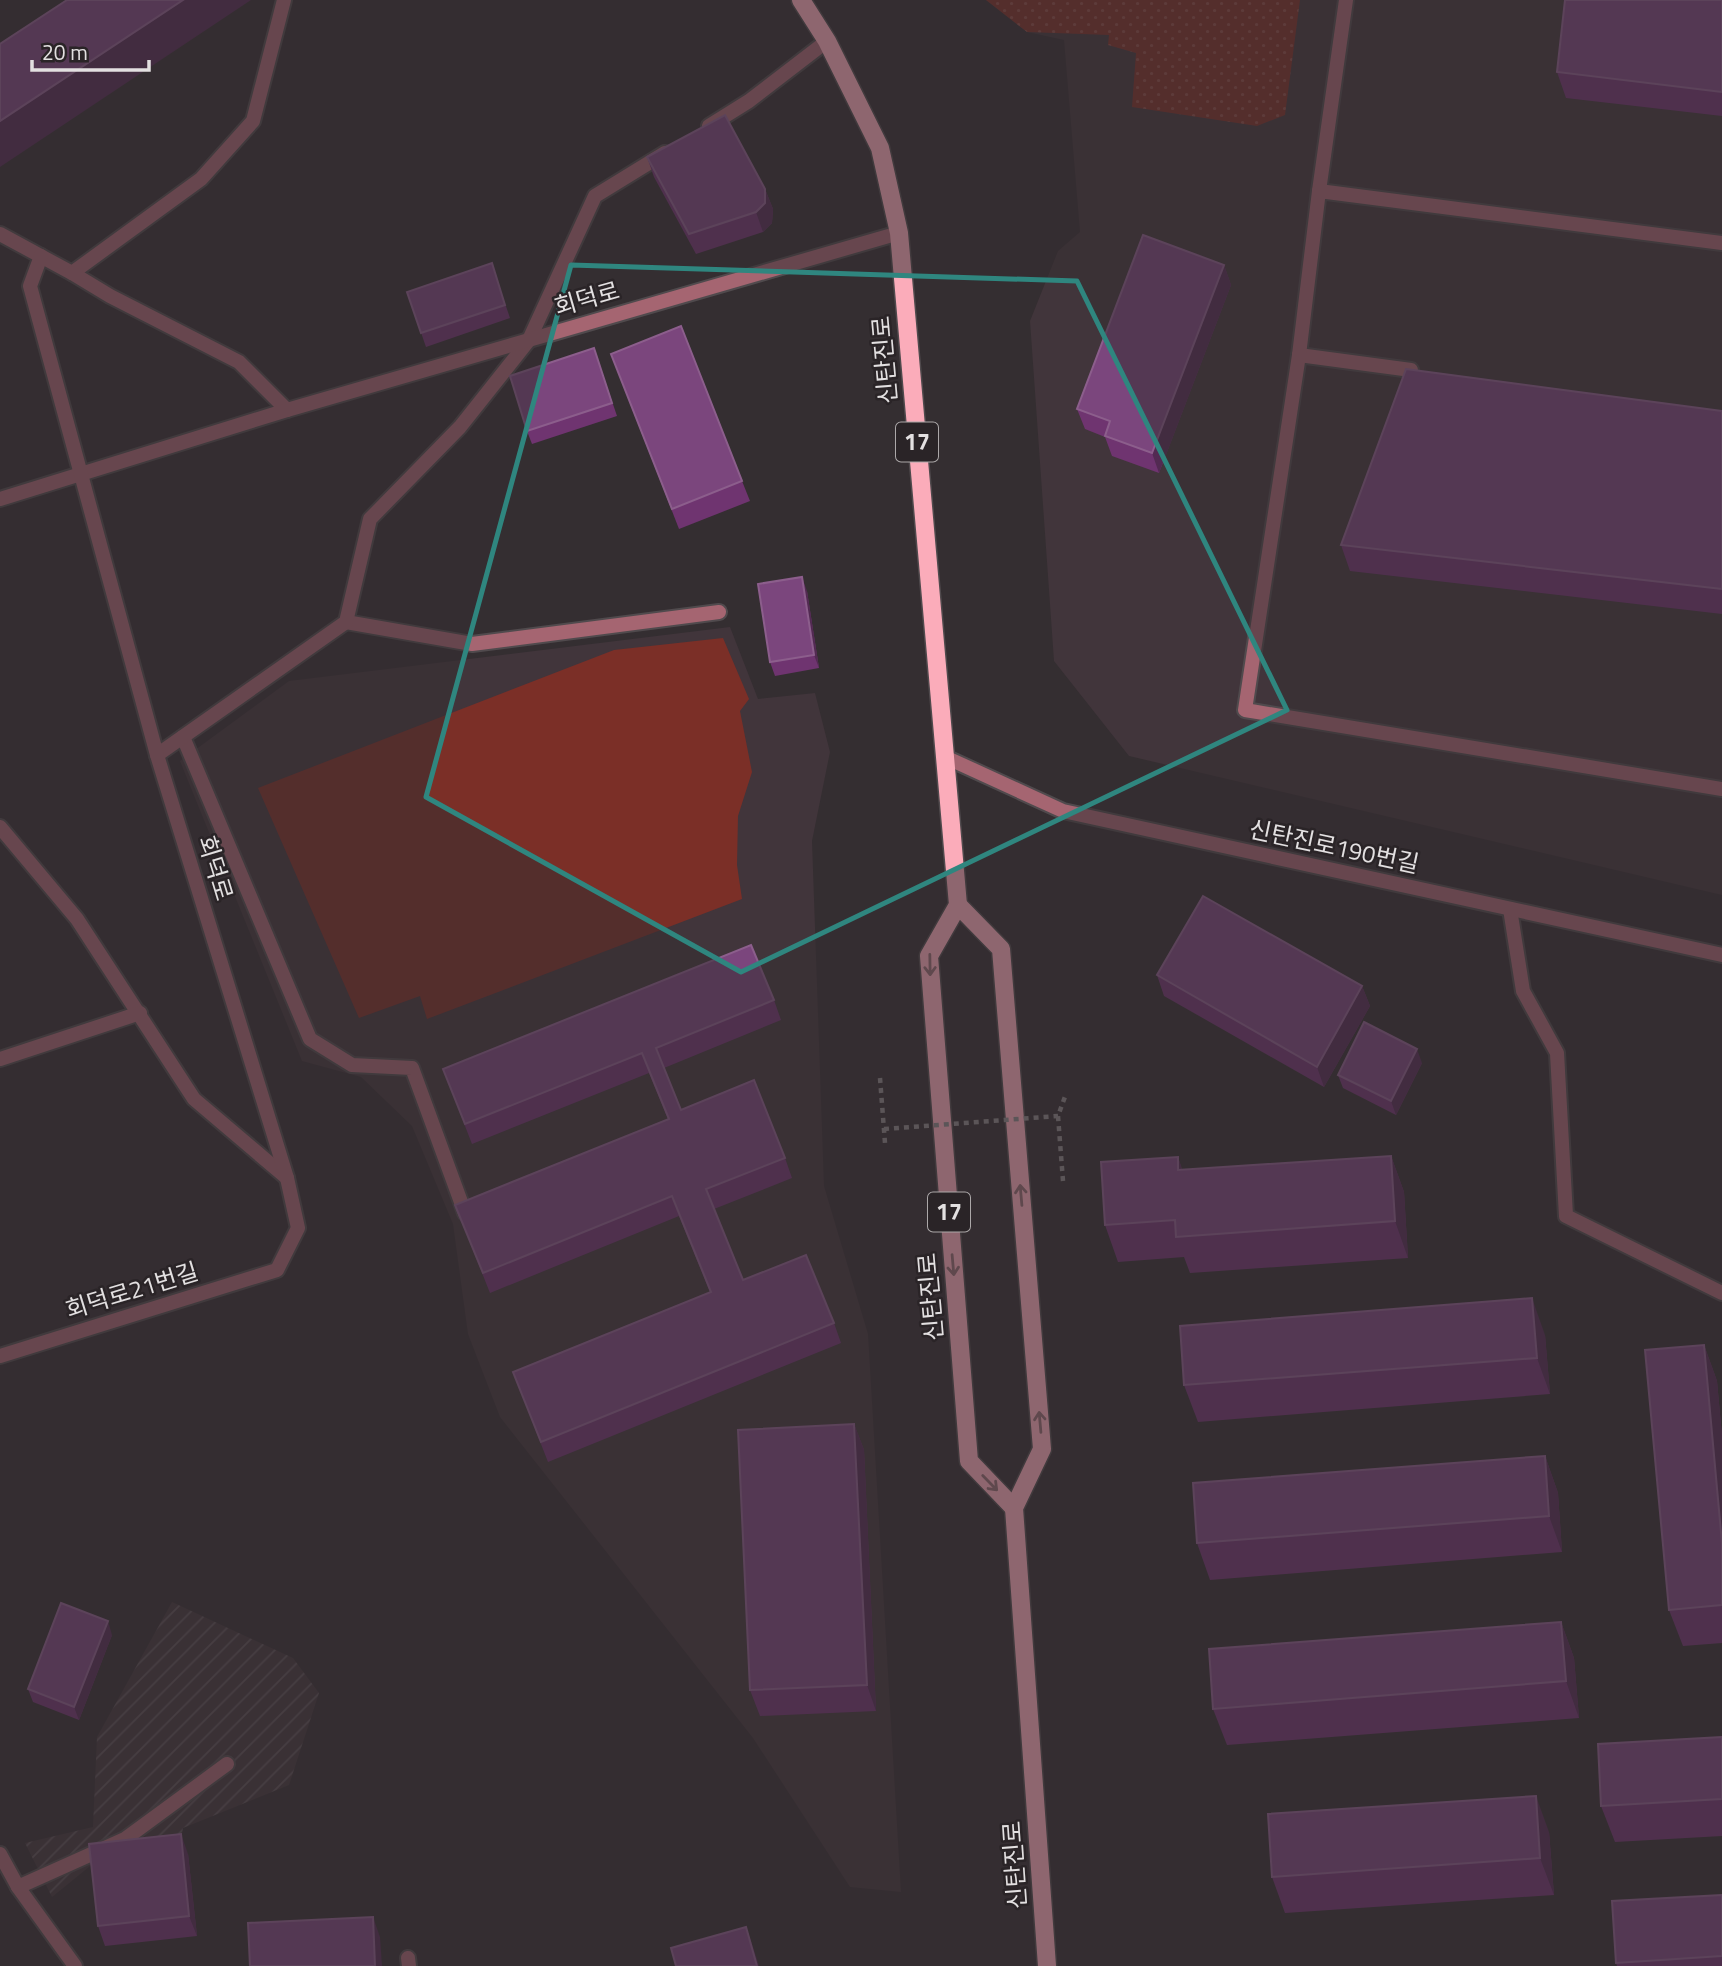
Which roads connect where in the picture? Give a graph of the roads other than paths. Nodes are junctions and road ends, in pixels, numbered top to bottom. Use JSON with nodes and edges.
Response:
{"nodes":[{"id":1,"x":284,"y":0,"type":"edge"},
{"id":2,"x":801,"y":0,"type":"edge"},
{"id":3,"x":1346,"y":0,"type":"edge"},
{"id":4,"x":827,"y":41,"type":"junction"},
{"id":5,"x":702,"y":130,"type":"edge"},
{"id":6,"x":678,"y":145,"type":"edge"},
{"id":7,"x":1319,"y":191,"type":"junction"},
{"id":8,"x":899,"y":233,"type":"junction"},
{"id":9,"x":0,"y":234,"type":"edge"},
{"id":10,"x":1722,"y":243,"type":"edge"},
{"id":11,"x":41,"y":256,"type":"junction"},
{"id":12,"x":72,"y":272,"type":"junction"},
{"id":13,"x":529,"y":340,"type":"junction"},
{"id":14,"x":1298,"y":355,"type":"junction"},
{"id":15,"x":1411,"y":370,"type":"edge"},
{"id":16,"x":287,"y":410,"type":"junction"},
{"id":17,"x":81,"y":475,"type":"junction"},
{"id":18,"x":0,"y":499,"type":"edge"},
{"id":19,"x":719,"y":612,"type":"dead end"},
{"id":20,"x":346,"y":622,"type":"junction"},
{"id":21,"x":183,"y":737,"type":"junction"},
{"id":22,"x":156,"y":755,"type":"junction"},
{"id":23,"x":945,"y":757,"type":"junction"},
{"id":24,"x":1722,"y":789,"type":"edge"},
{"id":25,"x":0,"y":827,"type":"edge"},
{"id":26,"x":958,"y":905,"type":"junction"},
{"id":27,"x":1510,"y":909,"type":"junction"},
{"id":28,"x":1722,"y":955,"type":"edge"},
{"id":29,"x":140,"y":1013,"type":"junction"},
{"id":30,"x":0,"y":1059,"type":"edge"},
{"id":31,"x":287,"y":1178,"type":"junction"},
{"id":32,"x":465,"y":1213,"type":"edge"},
{"id":33,"x":277,"y":1270,"type":"joint"},
{"id":34,"x":1722,"y":1293,"type":"edge"},
{"id":35,"x":0,"y":1356,"type":"edge"},
{"id":36,"x":1014,"y":1508,"type":"junction"},
{"id":37,"x":228,"y":1764,"type":"dead end"},
{"id":38,"x":0,"y":1854,"type":"edge"},
{"id":39,"x":18,"y":1887,"type":"junction"},
{"id":40,"x":75,"y":1966,"type":"edge"},
{"id":41,"x":1047,"y":1966,"type":"edge"}],
"edges":[{"from":1,"to":12,"type":"street"},
{"from":2,"to":4,"type":"main road","name":"신탄진로","number":"17"},
{"from":3,"to":7,"type":"street"},
{"from":4,"to":5,"type":"street"},
{"from":4,"to":8,"type":"main road","name":"신탄진로","number":"17"},
{"from":6,"to":13,"type":"street"},
{"from":7,"to":10,"type":"street"},
{"from":7,"to":14,"type":"street"},
{"from":8,"to":13,"type":"street","name":"회덕로"},
{"from":8,"to":23,"type":"main road","name":"신탄진로","number":"17"},
{"from":9,"to":11,"type":"street"},
{"from":11,"to":12,"type":"street"},
{"from":11,"to":17,"type":"street","name":"회덕로"},
{"from":12,"to":16,"type":"street"},
{"from":13,"to":16,"type":"street","name":"회덕로"},
{"from":13,"to":20,"type":"street"},
{"from":14,"to":15,"type":"street"},
{"from":14,"to":24,"type":"street"},
{"from":16,"to":17,"type":"street","name":"회덕로"},
{"from":17,"to":18,"type":"street","name":"회덕로"},
{"from":17,"to":22,"type":"street","name":"회덕로"},
{"from":19,"to":20,"type":"street"},
{"from":20,"to":21,"type":"street"},
{"from":21,"to":22,"type":"street"},
{"from":21,"to":32,"type":"street"},
{"from":22,"to":31,"type":"street","name":"회덕로"},
{"from":23,"to":26,"type":"main road","name":"신탄진로","number":"17"},
{"from":23,"to":27,"type":"street","name":"신탄진로190번길"},
{"from":25,"to":29,"type":"street"},
{"from":36,"to":26,"type":"main road","name":"신탄진로","one_way":true},
{"from":26,"to":36,"type":"main road","name":"신탄진로","number":"17","one_way":true},
{"from":27,"to":28,"type":"street","name":"신탄진로190번길"},
{"from":27,"to":34,"type":"street"},
{"from":29,"to":30,"type":"street"},
{"from":29,"to":31,"type":"street"},
{"from":31,"to":33,"type":"street","name":"회덕로"},
{"from":33,"to":35,"type":"street","name":"회덕로21번길"},
{"from":36,"to":41,"type":"main road","name":"신탄진로"},
{"from":37,"to":39,"type":"street"},
{"from":38,"to":39,"type":"street"},
{"from":39,"to":40,"type":"street"}]}
